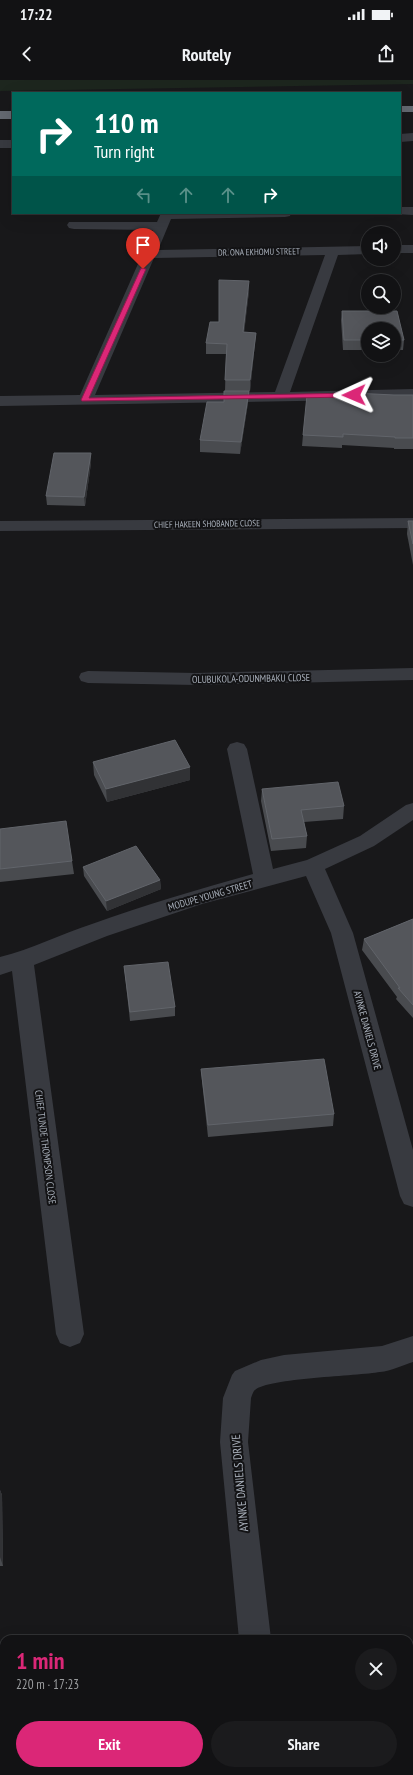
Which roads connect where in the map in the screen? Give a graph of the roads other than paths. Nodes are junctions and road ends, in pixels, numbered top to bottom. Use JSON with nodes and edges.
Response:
{"nodes":[{"id":1,"x":413,"y":108,"type":"edge"},
{"id":2,"x":401,"y":109,"type":"edge"},
{"id":3,"x":0,"y":115,"type":"edge"},
{"id":4,"x":12,"y":115,"type":"edge"},
{"id":5,"x":0,"y":124,"type":"edge"},
{"id":6,"x":12,"y":124,"type":"edge"},
{"id":7,"x":413,"y":137,"type":"edge"},
{"id":8,"x":401,"y":138,"type":"edge"},
{"id":9,"x":0,"y":144,"type":"edge"},
{"id":10,"x":12,"y":144,"type":"edge"},
{"id":11,"x":401,"y":211,"type":"edge"},
{"id":12,"x":413,"y":211,"type":"edge"},
{"id":13,"x":261,"y":214,"type":"edge"},
{"id":14,"x":165,"y":218,"type":"edge"},
{"id":15,"x":74,"y":226,"type":"dead end"},
{"id":16,"x":401,"y":249,"type":"edge"},
{"id":17,"x":413,"y":249,"type":"edge"},
{"id":18,"x":333,"y":250,"type":"junction"},
{"id":19,"x":361,"y":250,"type":"edge"},
{"id":20,"x":149,"y":254,"type":"junction"},
{"id":21,"x":413,"y":394,"type":"edge"},
{"id":22,"x":281,"y":396,"type":"junction"},
{"id":23,"x":84,"y":400,"type":"junction"},
{"id":24,"x":0,"y":401,"type":"edge"},
{"id":25,"x":413,"y":522,"type":"edge"},
{"id":26,"x":0,"y":526,"type":"edge"},
{"id":27,"x":413,"y":674,"type":"edge"},
{"id":28,"x":88,"y":677,"type":"dead end"},
{"id":29,"x":237,"y":749,"type":"dead end"},
{"id":30,"x":413,"y":810,"type":"edge"},
{"id":31,"x":313,"y":866,"type":"junction"},
{"id":32,"x":265,"y":880,"type":"junction"},
{"id":33,"x":11,"y":963,"type":"edge"},
{"id":34,"x":413,"y":1196,"type":"edge"},
{"id":35,"x":70,"y":1334,"type":"dead end"},
{"id":36,"x":413,"y":1349,"type":"edge"},
{"id":37,"x":255,"y":1635,"type":"edge"}],
"edges":[{"from":1,"to":2,"type":"highway"},
{"from":3,"to":4,"type":"highway"},
{"from":5,"to":6,"type":"highway"},
{"from":7,"to":8,"type":"street"},
{"from":9,"to":10,"type":"street"},
{"from":11,"to":12,"type":"street"},
{"from":13,"to":14,"type":"street"},
{"from":14,"to":15,"type":"street"},
{"from":14,"to":20,"type":"street"},
{"from":16,"to":17,"type":"street"},
{"from":18,"to":19,"type":"street","name":"DR. ONA EKHOMU STREET"},
{"from":18,"to":20,"type":"street","name":"DR. ONA EKHOMU STREET"},
{"from":18,"to":22,"type":"street"},
{"from":20,"to":23,"type":"street"},
{"from":21,"to":22,"type":"street"},
{"from":22,"to":23,"type":"street"},
{"from":23,"to":24,"type":"street"},
{"from":25,"to":26,"type":"street","name":"CHIEF HAKEEN SHOBANDE CLOSE"},
{"from":27,"to":28,"type":"street","name":"OLUBUKOLA-ODUNMBAKU CLOSE"},
{"from":29,"to":32,"type":"street"},
{"from":30,"to":31,"type":"street","name":"MODUPE YOUNG STREET"},
{"from":31,"to":32,"type":"street","name":"MODUPE YOUNG STREET"},
{"from":31,"to":34,"type":"street","name":"AYINKE DANIELS DRIVE"},
{"from":32,"to":33,"type":"street","name":"MODUPE YOUNG STREET"},
{"from":33,"to":35,"type":"street","name":"CHIEF TUNDE THOMPSON CLOSE"},
{"from":36,"to":37,"type":"street","name":"AYINKE DANIELS DRIVE"}]}
